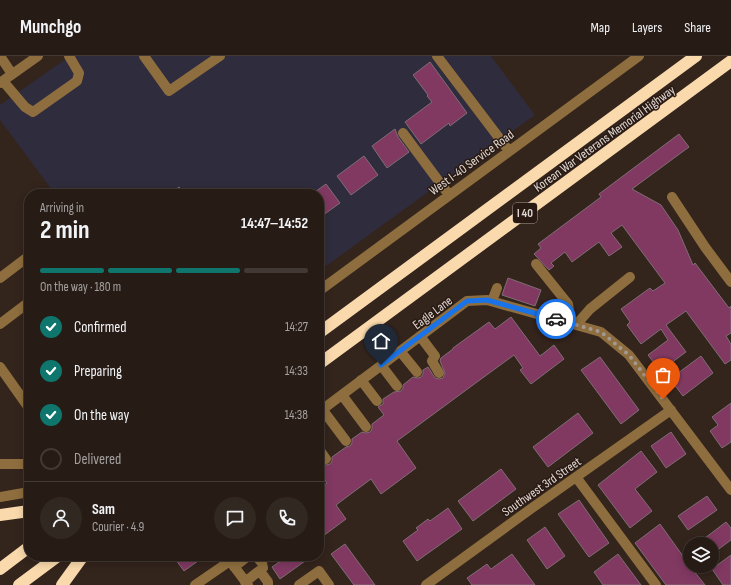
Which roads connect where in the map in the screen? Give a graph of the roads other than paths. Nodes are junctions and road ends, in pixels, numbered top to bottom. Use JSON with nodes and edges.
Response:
{"nodes":[{"id":1,"x":0,"y":56,"type":"edge"},
{"id":2,"x":38,"y":56,"type":"edge"},
{"id":3,"x":69,"y":56,"type":"edge"},
{"id":4,"x":144,"y":56,"type":"edge"},
{"id":5,"x":220,"y":56,"type":"edge"},
{"id":6,"x":437,"y":56,"type":"edge"},
{"id":7,"x":639,"y":56,"type":"edge"},
{"id":8,"x":696,"y":56,"type":"edge"},
{"id":9,"x":731,"y":61,"type":"edge"},
{"id":10,"x":12,"y":74,"type":"junction"},
{"id":11,"x":1,"y":82,"type":"edge"},
{"id":12,"x":403,"y":133,"type":"dead end"},
{"id":13,"x":509,"y":151,"type":"junction"},
{"id":14,"x":449,"y":195,"type":"junction"},
{"id":15,"x":672,"y":197,"type":"dead end"},
{"id":16,"x":24,"y":260,"type":"edge"},
{"id":17,"x":536,"y":264,"type":"dead end"},
{"id":18,"x":630,"y":277,"type":"dead end"},
{"id":19,"x":0,"y":278,"type":"edge"},
{"id":20,"x":731,"y":282,"type":"edge"},
{"id":21,"x":324,"y":287,"type":"edge"},
{"id":22,"x":497,"y":288,"type":"dead end"},
{"id":23,"x":489,"y":300,"type":"junction"},
{"id":24,"x":24,"y":306,"type":"edge"},
{"id":25,"x":0,"y":324,"type":"edge"},
{"id":26,"x":573,"y":324,"type":"junction"},
{"id":27,"x":324,"y":329,"type":"edge"},
{"id":28,"x":420,"y":336,"type":"junction"},
{"id":29,"x":400,"y":351,"type":"junction"},
{"id":30,"x":324,"y":360,"type":"edge"},
{"id":31,"x":381,"y":365,"type":"junction"},
{"id":32,"x":0,"y":368,"type":"edge"},
{"id":33,"x":417,"y":372,"type":"dead end"},
{"id":34,"x":439,"y":373,"type":"dead end"},
{"id":35,"x":361,"y":380,"type":"junction"},
{"id":36,"x":397,"y":386,"type":"dead end"},
{"id":37,"x":342,"y":394,"type":"junction"},
{"id":38,"x":24,"y":401,"type":"edge"},
{"id":39,"x":377,"y":401,"type":"dead end"},
{"id":40,"x":324,"y":408,"type":"edge"},
{"id":41,"x":671,"y":410,"type":"junction"},
{"id":42,"x":324,"y":414,"type":"edge"},
{"id":43,"x":366,"y":427,"type":"dead end"},
{"id":44,"x":346,"y":441,"type":"dead end"},
{"id":45,"x":324,"y":456,"type":"edge"},
{"id":46,"x":326,"y":459,"type":"dead end"},
{"id":47,"x":0,"y":464,"type":"edge"},
{"id":48,"x":24,"y":464,"type":"edge"},
{"id":49,"x":576,"y":477,"type":"junction"},
{"id":50,"x":731,"y":490,"type":"edge"},
{"id":51,"x":24,"y":493,"type":"edge"},
{"id":52,"x":0,"y":498,"type":"edge"},
{"id":53,"x":24,"y":512,"type":"edge"},
{"id":54,"x":0,"y":515,"type":"edge"},
{"id":55,"x":24,"y":551,"type":"edge"},
{"id":56,"x":51,"y":561,"type":"edge"},
{"id":57,"x":79,"y":561,"type":"edge"},
{"id":58,"x":230,"y":561,"type":"edge"},
{"id":59,"x":260,"y":561,"type":"edge"},
{"id":60,"x":0,"y":568,"type":"edge"},
{"id":61,"x":260,"y":571,"type":"junction"},
{"id":62,"x":246,"y":583,"type":"edge"},
{"id":63,"x":19,"y":585,"type":"edge"},
{"id":64,"x":62,"y":585,"type":"edge"},
{"id":65,"x":195,"y":585,"type":"edge"},
{"id":66,"x":268,"y":585,"type":"edge"},
{"id":67,"x":299,"y":585,"type":"edge"},
{"id":68,"x":329,"y":585,"type":"edge"},
{"id":69,"x":426,"y":585,"type":"edge"},
{"id":70,"x":656,"y":585,"type":"edge"}],
"edges":[{"from":1,"to":10,"type":"street"},
{"from":2,"to":10,"type":"street"},
{"from":3,"to":11,"type":"street"},
{"from":4,"to":5,"type":"street"},
{"from":6,"to":13,"type":"street"},
{"from":7,"to":13,"type":"street","name":"West I-40 Service Road"},
{"from":8,"to":27,"type":"highway","name":"Korean War Veterans Memorial Highway","number":"I 40"},
{"from":9,"to":30,"type":"highway","name":"Korean War Veterans Memorial Highway","number":"I 40"},
{"from":10,"to":11,"type":"street"},
{"from":12,"to":14,"type":"street"},
{"from":13,"to":14,"type":"street","name":"West I-40 Service Road"},
{"from":14,"to":21,"type":"street","name":"West I-40 Service Road"},
{"from":15,"to":20,"type":"street"},
{"from":16,"to":19,"type":"street"},
{"from":17,"to":26,"type":"street"},
{"from":18,"to":26,"type":"street"},
{"from":22,"to":23,"type":"street"},
{"from":23,"to":26,"type":"street","name":"Eagle Lane"},
{"from":23,"to":28,"type":"street","name":"Eagle Lane"},
{"from":24,"to":25,"type":"street"},
{"from":26,"to":41,"type":"street","name":"Eagle Lane"},
{"from":28,"to":29,"type":"street","name":"Eagle Lane"},
{"from":28,"to":34,"type":"street"},
{"from":29,"to":31,"type":"street","name":"Eagle Lane"},
{"from":29,"to":33,"type":"street"},
{"from":31,"to":35,"type":"street","name":"Eagle Lane"},
{"from":31,"to":36,"type":"street"},
{"from":32,"to":38,"type":"street"},
{"from":35,"to":37,"type":"street","name":"Eagle Lane"},
{"from":35,"to":39,"type":"street"},
{"from":37,"to":40,"type":"street","name":"Eagle Lane"},
{"from":37,"to":43,"type":"street"},
{"from":41,"to":49,"type":"street","name":"Southwest 3rd Street"},
{"from":41,"to":50,"type":"street","name":"Eagle Lane"},
{"from":42,"to":44,"type":"street"},
{"from":45,"to":46,"type":"street"},
{"from":47,"to":48,"type":"street"},
{"from":49,"to":69,"type":"street","name":"Southwest 3rd Street"},
{"from":49,"to":70,"type":"street"},
{"from":51,"to":52,"type":"street"},
{"from":53,"to":54,"type":"highway"},
{"from":55,"to":60,"type":"highway"},
{"from":56,"to":63,"type":"highway"},
{"from":57,"to":64,"type":"highway"},
{"from":58,"to":62,"type":"street"},
{"from":58,"to":65,"type":"street"},
{"from":59,"to":61,"type":"street"},
{"from":61,"to":62,"type":"street"},
{"from":61,"to":66,"type":"street"},
{"from":67,"to":68,"type":"street"}]}
